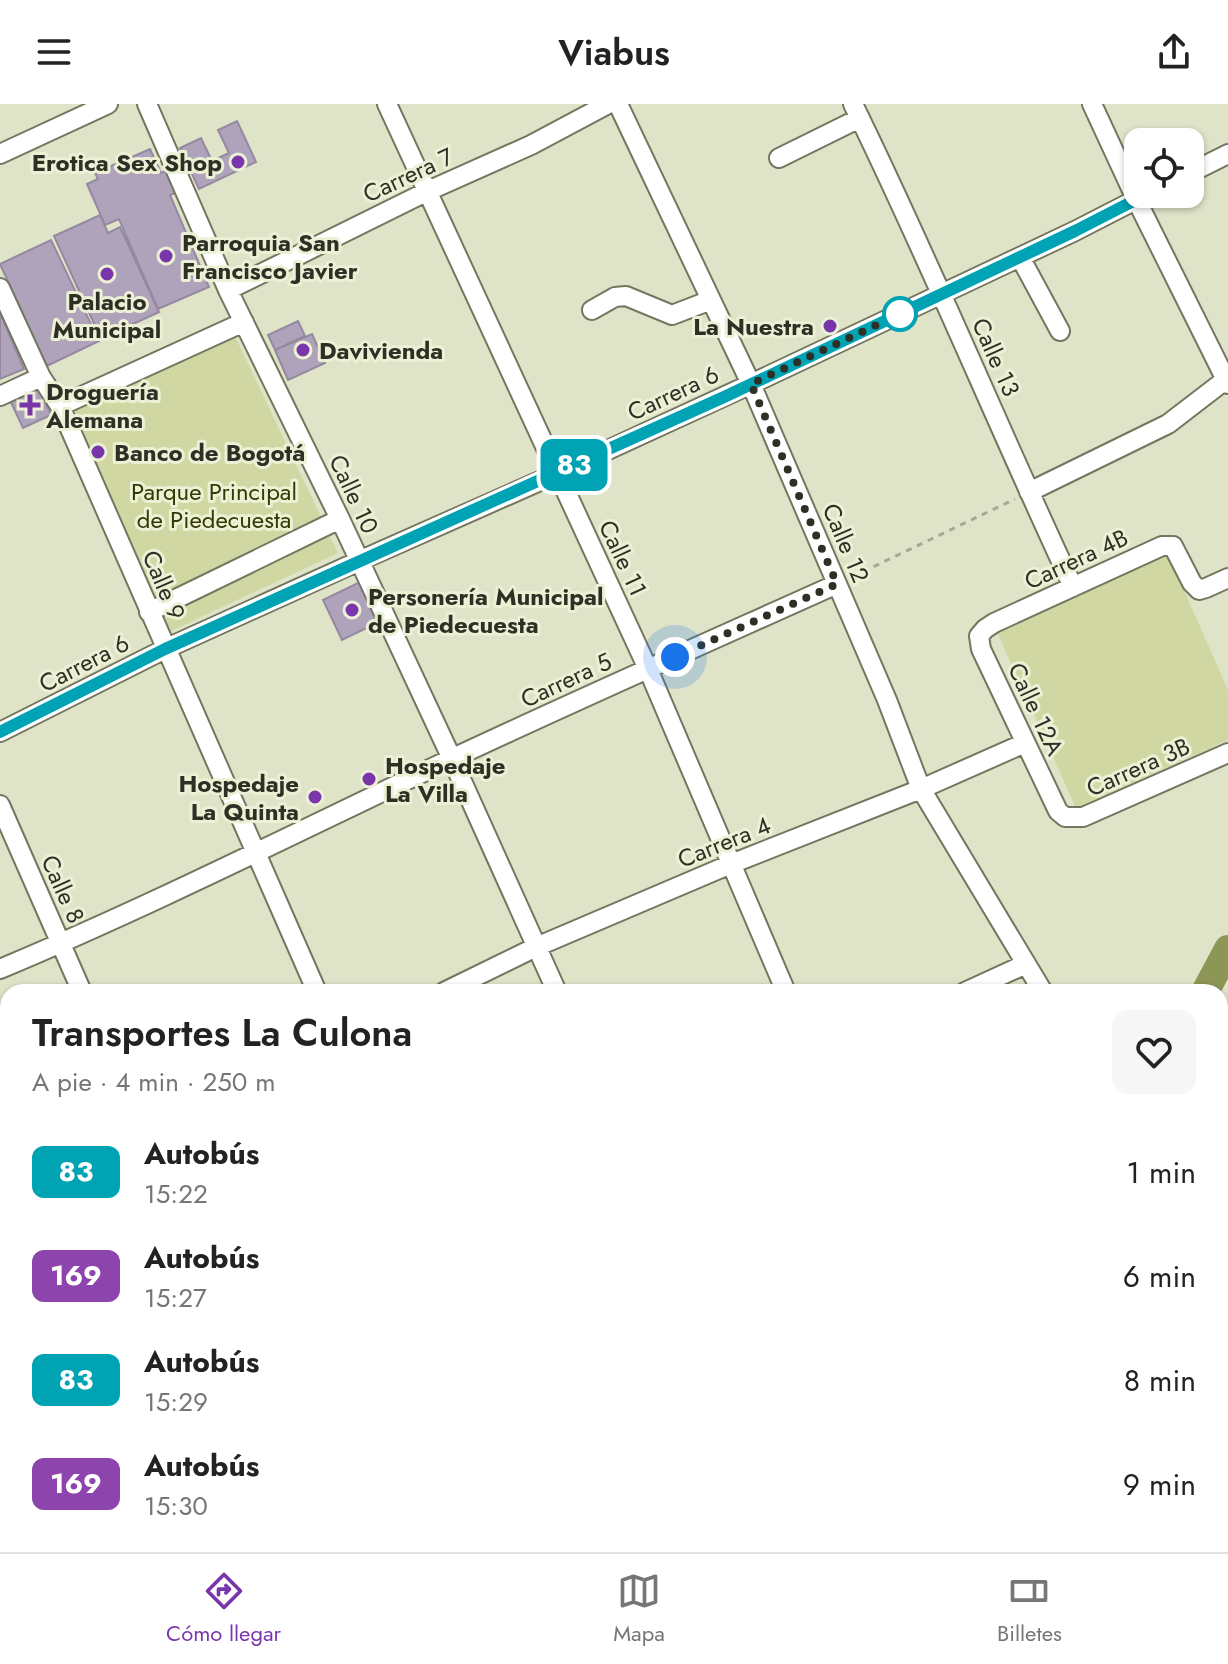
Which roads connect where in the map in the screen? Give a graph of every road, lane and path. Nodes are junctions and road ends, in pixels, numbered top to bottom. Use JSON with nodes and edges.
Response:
{"nodes":[{"id":1,"x":147,"y":104,"type":"edge"},
{"id":2,"x":387,"y":104,"type":"edge"},
{"id":3,"x":608,"y":104,"type":"edge"},
{"id":4,"x":618,"y":104,"type":"edge"},
{"id":5,"x":1092,"y":104,"type":"edge"},
{"id":6,"x":98,"y":106,"type":"edge"},
{"id":7,"x":856,"y":111,"type":"edge"},
{"id":8,"x":0,"y":154,"type":"edge"},
{"id":9,"x":1228,"y":154,"type":"edge"},
{"id":10,"x":779,"y":158,"type":"dead end"},
{"id":11,"x":1124,"y":165,"type":"edge"},
{"id":12,"x":1204,"y":166,"type":"edge"},
{"id":13,"x":428,"y":191,"type":"junction"},
{"id":14,"x":1124,"y":205,"type":"edge"},
{"id":15,"x":1146,"y":208,"type":"edge"},
{"id":16,"x":1020,"y":257,"type":"junction"},
{"id":17,"x":0,"y":288,"type":"edge"},
{"id":18,"x":228,"y":290,"type":"junction"},
{"id":19,"x":942,"y":293,"type":"junction"},
{"id":20,"x":711,"y":300,"type":"junction"},
{"id":21,"x":592,"y":310,"type":"dead end"},
{"id":22,"x":244,"y":322,"type":"junction"},
{"id":23,"x":1060,"y":331,"type":"dead end"},
{"id":24,"x":41,"y":377,"type":"junction"},
{"id":25,"x":1227,"y":380,"type":"edge"},
{"id":26,"x":751,"y":384,"type":"junction"},
{"id":27,"x":0,"y":396,"type":"edge"},
{"id":28,"x":60,"y":406,"type":"junction"},
{"id":29,"x":558,"y":473,"type":"junction"},
{"id":30,"x":1029,"y":492,"type":"junction"},
{"id":31,"x":340,"y":519,"type":"junction"},
{"id":32,"x":359,"y":561,"type":"junction"},
{"id":33,"x":1219,"y":582,"type":"edge"},
{"id":34,"x":837,"y":584,"type":"junction"},
{"id":35,"x":1073,"y":587,"type":"junction"},
{"id":36,"x":149,"y":612,"type":"junction"},
{"id":37,"x":994,"y":623,"type":"joint"},
{"id":38,"x":165,"y":649,"type":"junction"},
{"id":39,"x":648,"y":669,"type":"junction"},
{"id":40,"x":0,"y":732,"type":"edge"},
{"id":41,"x":1025,"y":743,"type":"junction"},
{"id":42,"x":1228,"y":753,"type":"edge"},
{"id":43,"x":452,"y":759,"type":"junction"},
{"id":44,"x":921,"y":789,"type":"junction"},
{"id":45,"x":0,"y":805,"type":"edge"},
{"id":46,"x":1065,"y":817,"type":"joint"},
{"id":47,"x":257,"y":853,"type":"junction"},
{"id":48,"x":731,"y":864,"type":"junction"},
{"id":49,"x":61,"y":943,"type":"junction"},
{"id":50,"x":536,"y":947,"type":"junction"},
{"id":51,"x":1026,"y":964,"type":"junction"},
{"id":52,"x":0,"y":969,"type":"edge"},
{"id":53,"x":79,"y":984,"type":"edge"},
{"id":54,"x":314,"y":984,"type":"edge"},
{"id":55,"x":460,"y":984,"type":"edge"},
{"id":56,"x":553,"y":984,"type":"edge"},
{"id":57,"x":783,"y":984,"type":"edge"},
{"id":58,"x":982,"y":984,"type":"edge"},
{"id":59,"x":1038,"y":984,"type":"edge"}],
"edges":[{"from":1,"to":18,"type":"street","name":"Calle 10"},
{"from":2,"to":13,"type":"street","name":"Calle 11"},
{"from":3,"to":13,"type":"street","name":"Carrera 7"},
{"from":4,"to":20,"type":"street","name":"Calle 12"},
{"from":5,"to":11,"type":"street"},
{"from":6,"to":8,"type":"street"},
{"from":7,"to":10,"type":"street"},
{"from":7,"to":19,"type":"street","name":"Calle 13"},
{"from":9,"to":12,"type":"street"},
{"from":13,"to":18,"type":"street","name":"Carrera 7"},
{"from":13,"to":29,"type":"street","name":"Calle 11"},
{"from":14,"to":16,"type":"street","name":"Carrera 6"},
{"from":15,"to":25,"type":"street"},
{"from":16,"to":19,"type":"street","name":"Carrera 6"},
{"from":16,"to":23,"type":"street"},
{"from":17,"to":24,"type":"street","name":"Calle 9"},
{"from":18,"to":22,"type":"street","name":"Calle 10"},
{"from":19,"to":26,"type":"street","name":"Carrera 6"},
{"from":19,"to":30,"type":"street","name":"Calle 13"},
{"from":20,"to":21,"type":"street"},
{"from":20,"to":26,"type":"street","name":"Calle 12"},
{"from":22,"to":28,"type":"street"},
{"from":22,"to":31,"type":"street","name":"Calle 10"},
{"from":24,"to":27,"type":"street"},
{"from":24,"to":28,"type":"street","name":"Calle 9"},
{"from":25,"to":30,"type":"street"},
{"from":26,"to":29,"type":"street","name":"Carrera 6"},
{"from":26,"to":34,"type":"street","name":"Calle 12"},
{"from":28,"to":36,"type":"street","name":"Calle 9"},
{"from":29,"to":32,"type":"street","name":"Carrera 6"},
{"from":29,"to":39,"type":"street","name":"Calle 11"},
{"from":30,"to":34,"type":"path"},
{"from":30,"to":35,"type":"street","name":"Calle 13"},
{"from":31,"to":32,"type":"street","name":"Calle 10"},
{"from":31,"to":36,"type":"street"},
{"from":32,"to":38,"type":"street","name":"Carrera 6"},
{"from":32,"to":43,"type":"street","name":"Calle 10"},
{"from":33,"to":35,"type":"street","name":"Carrera 4B"},
{"from":34,"to":39,"type":"street","name":"Carrera 5"},
{"from":34,"to":44,"type":"street","name":"Calle 12"},
{"from":35,"to":37,"type":"street","name":"Carrera 4B"},
{"from":36,"to":38,"type":"street","name":"Calle 9"},
{"from":37,"to":41,"type":"street","name":"Calle 12A"},
{"from":38,"to":40,"type":"street","name":"Carrera 6"},
{"from":38,"to":47,"type":"street","name":"Calle 9"},
{"from":39,"to":43,"type":"street","name":"Carrera 5"},
{"from":39,"to":48,"type":"street","name":"Calle 11"},
{"from":41,"to":44,"type":"street","name":"Carrera 4"},
{"from":41,"to":46,"type":"street","name":"Calle 12A"},
{"from":42,"to":46,"type":"street","name":"Carrera 3B"},
{"from":43,"to":47,"type":"street","name":"Carrera 5"},
{"from":43,"to":50,"type":"street","name":"Calle 10"},
{"from":44,"to":48,"type":"street","name":"Carrera 4"},
{"from":44,"to":51,"type":"street","name":"Calle 12"},
{"from":45,"to":49,"type":"street","name":"Calle 8"},
{"from":47,"to":49,"type":"street","name":"Carrera 5"},
{"from":47,"to":54,"type":"street","name":"Calle 9"},
{"from":48,"to":50,"type":"street","name":"Carrera 4"},
{"from":48,"to":57,"type":"street","name":"Calle 11"},
{"from":49,"to":52,"type":"street","name":"Carrera 5"},
{"from":49,"to":53,"type":"street","name":"Calle 8"},
{"from":50,"to":55,"type":"street","name":"Carrera 4"},
{"from":50,"to":56,"type":"street","name":"Calle 10"},
{"from":51,"to":58,"type":"street"},
{"from":51,"to":59,"type":"street","name":"Calle 12"}]}
